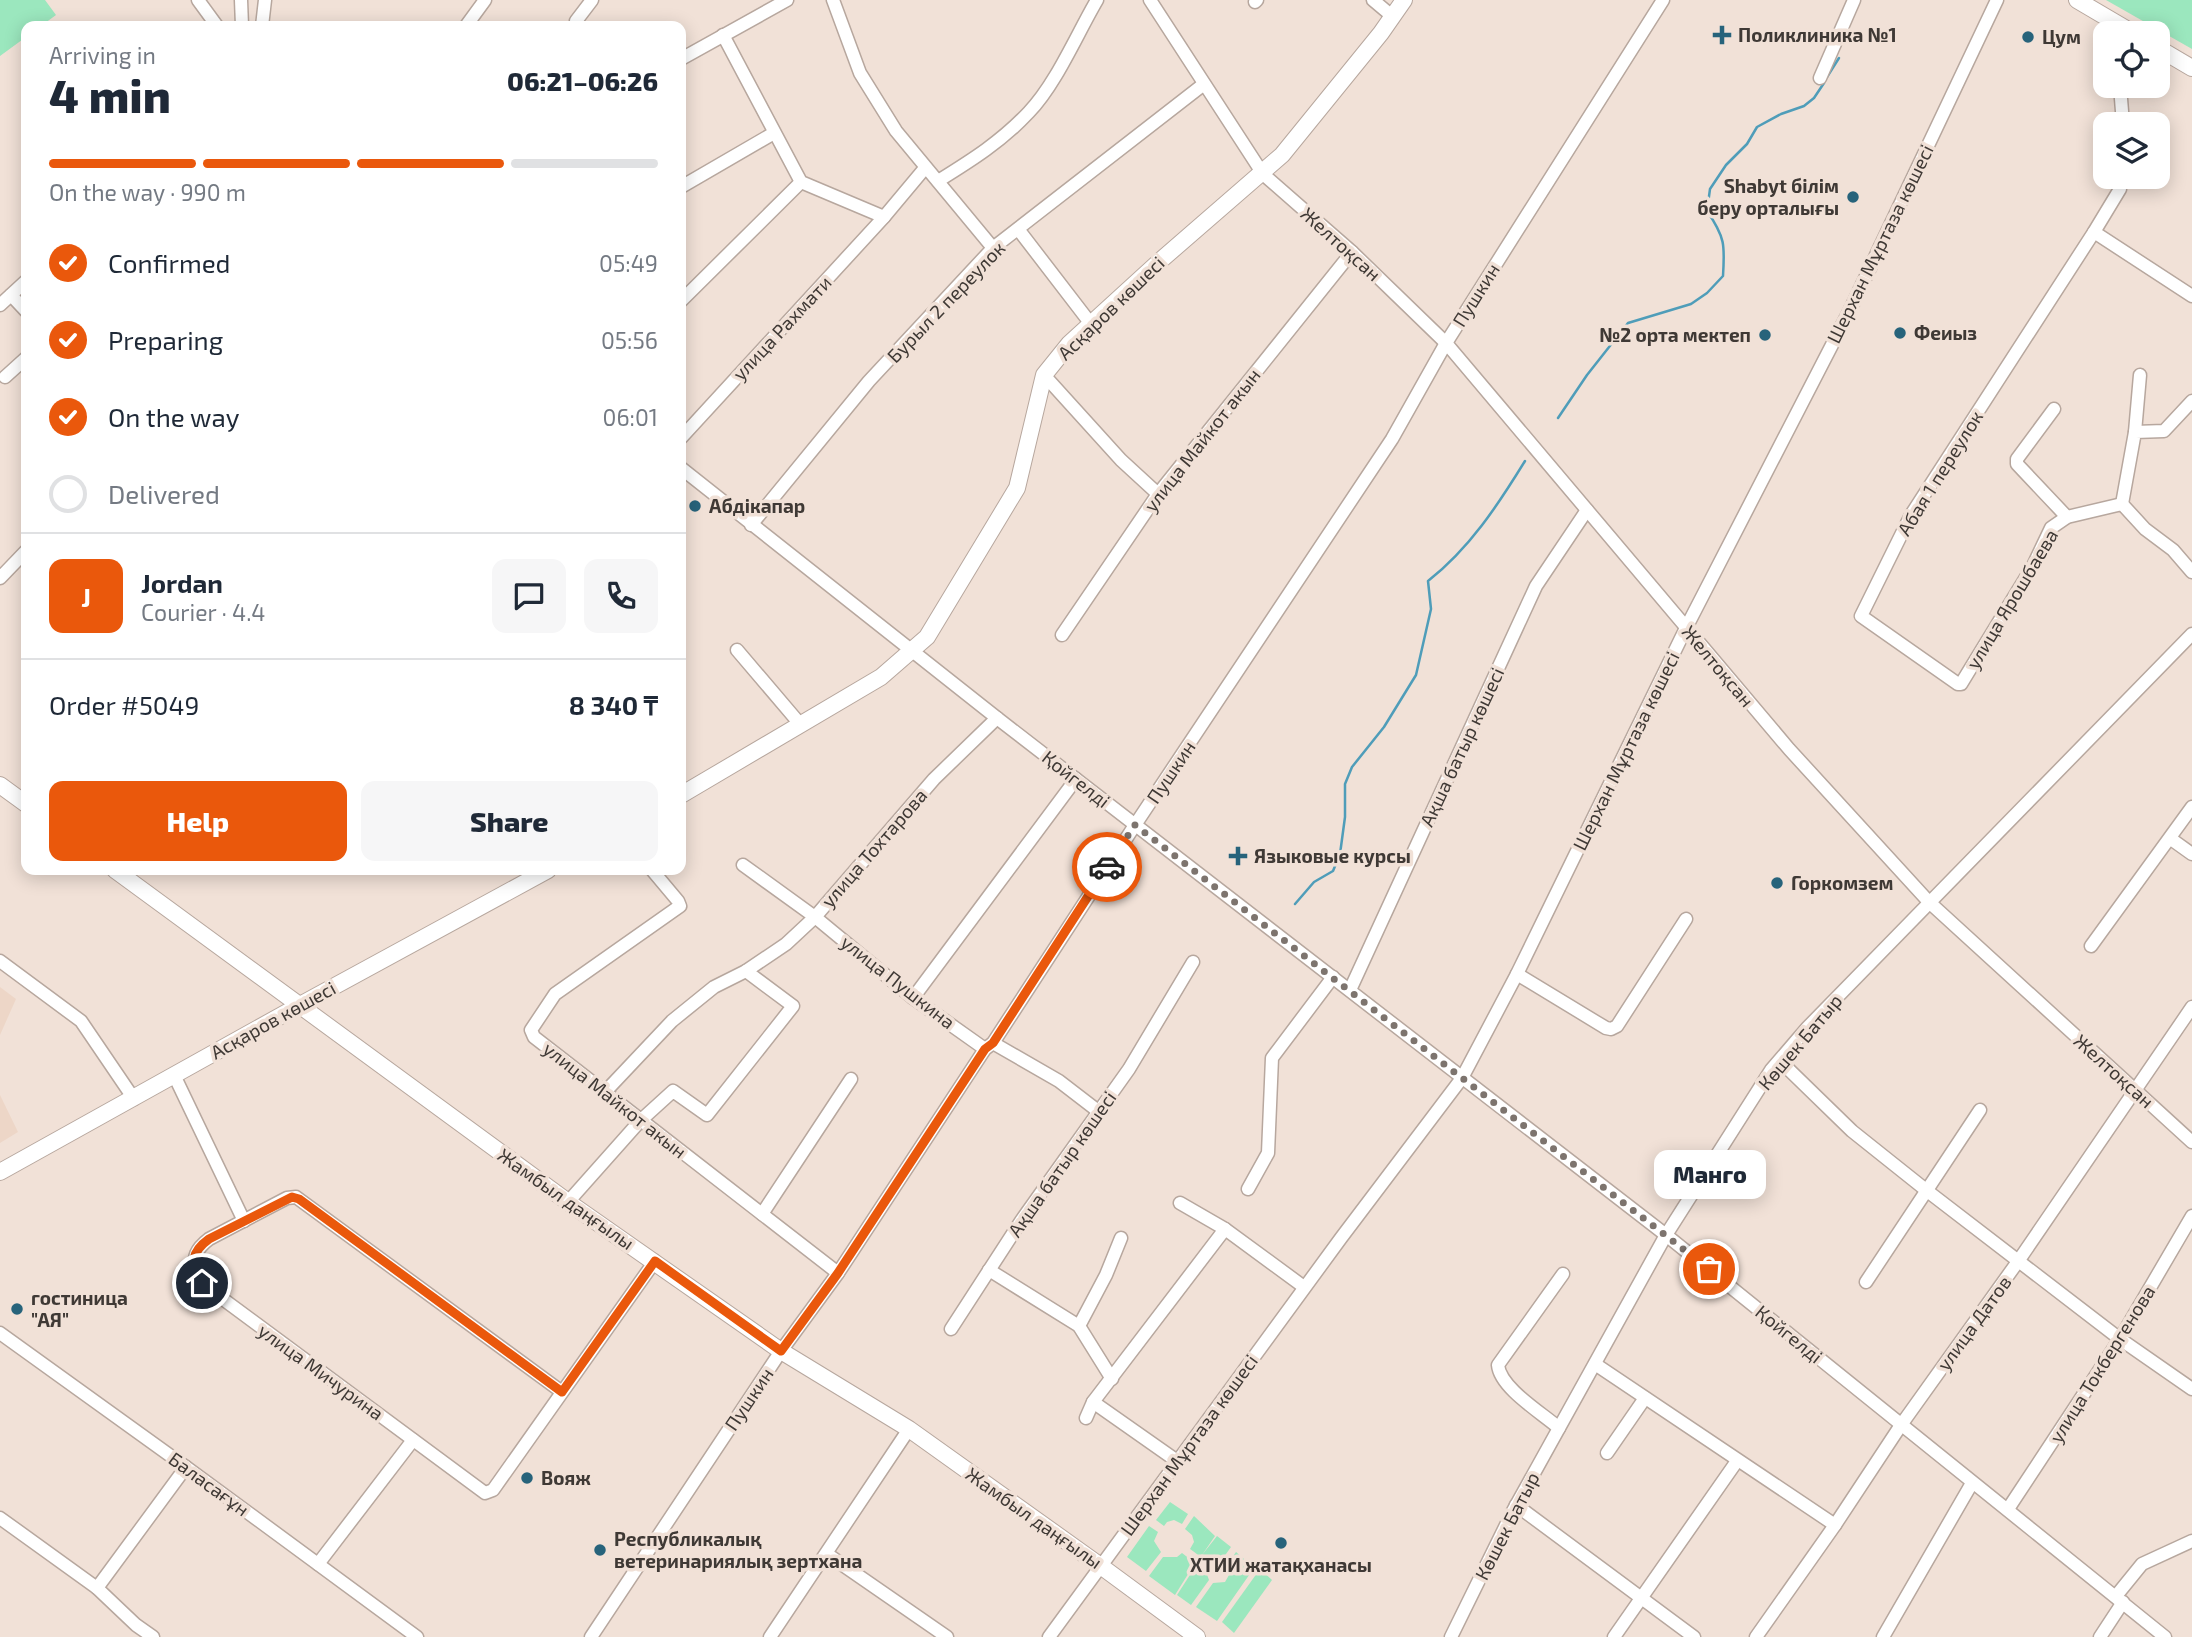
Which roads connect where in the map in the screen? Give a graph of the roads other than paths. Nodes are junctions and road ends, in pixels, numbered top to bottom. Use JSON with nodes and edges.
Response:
{"nodes":[{"id":1,"x":198,"y":0,"type":"edge"},
{"id":2,"x":241,"y":0,"type":"edge"},
{"id":3,"x":265,"y":0,"type":"edge"},
{"id":4,"x":485,"y":0,"type":"edge"},
{"id":5,"x":592,"y":0,"type":"edge"},
{"id":6,"x":787,"y":0,"type":"edge"},
{"id":7,"x":833,"y":0,"type":"edge"},
{"id":8,"x":1097,"y":0,"type":"edge"},
{"id":9,"x":1150,"y":0,"type":"edge"},
{"id":10,"x":1373,"y":0,"type":"edge"},
{"id":11,"x":1404,"y":0,"type":"edge"},
{"id":12,"x":1663,"y":0,"type":"edge"},
{"id":13,"x":1854,"y":0,"type":"edge"},
{"id":14,"x":1997,"y":0,"type":"edge"},
{"id":15,"x":2077,"y":0,"type":"edge"},
{"id":16,"x":1392,"y":16,"type":"junction"},
{"id":17,"x":213,"y":21,"type":"edge"},
{"id":18,"x":242,"y":21,"type":"edge"},
{"id":19,"x":263,"y":21,"type":"edge"},
{"id":20,"x":470,"y":21,"type":"edge"},
{"id":21,"x":576,"y":21,"type":"dead end"},
{"id":22,"x":2110,"y":21,"type":"edge"},
{"id":23,"x":723,"y":35,"type":"junction"},
{"id":24,"x":2170,"y":55,"type":"edge"},
{"id":25,"x":686,"y":56,"type":"edge"},
{"id":26,"x":2192,"y":68,"type":"edge"},
{"id":27,"x":1820,"y":78,"type":"dead end"},
{"id":28,"x":1204,"y":84,"type":"junction"},
{"id":29,"x":774,"y":133,"type":"junction"},
{"id":30,"x":925,"y":168,"type":"junction"},
{"id":31,"x":1263,"y":174,"type":"junction"},
{"id":32,"x":938,"y":181,"type":"junction"},
{"id":33,"x":801,"y":182,"type":"junction"},
{"id":34,"x":686,"y":184,"type":"edge"},
{"id":35,"x":2120,"y":189,"type":"edge"},
{"id":36,"x":884,"y":217,"type":"junction"},
{"id":37,"x":1018,"y":229,"type":"junction"},
{"id":38,"x":2094,"y":232,"type":"junction"},
{"id":39,"x":993,"y":248,"type":"junction"},
{"id":40,"x":1352,"y":252,"type":"junction"},
{"id":41,"x":21,"y":286,"type":"edge"},
{"id":42,"x":11,"y":295,"type":"junction"},
{"id":43,"x":686,"y":296,"type":"edge"},
{"id":44,"x":2192,"y":296,"type":"edge"},
{"id":45,"x":0,"y":305,"type":"edge"},
{"id":46,"x":21,"y":306,"type":"edge"},
{"id":47,"x":1091,"y":324,"type":"junction"},
{"id":48,"x":1446,"y":343,"type":"junction"},
{"id":49,"x":21,"y":363,"type":"edge"},
{"id":50,"x":1044,"y":375,"type":"junction"},
{"id":51,"x":2140,"y":375,"type":"dead end"},
{"id":52,"x":5,"y":377,"type":"dead end"},
{"id":53,"x":2192,"y":401,"type":"edge"},
{"id":54,"x":2054,"y":409,"type":"dead end"},
{"id":55,"x":2135,"y":432,"type":"junction"},
{"id":56,"x":686,"y":433,"type":"edge"},
{"id":57,"x":686,"y":472,"type":"edge"},
{"id":58,"x":1158,"y":494,"type":"junction"},
{"id":59,"x":2122,"y":504,"type":"junction"},
{"id":60,"x":1587,"y":510,"type":"junction"},
{"id":61,"x":2067,"y":517,"type":"junction"},
{"id":62,"x":751,"y":524,"type":"junction"},
{"id":63,"x":21,"y":556,"type":"edge"},
{"id":64,"x":2192,"y":572,"type":"edge"},
{"id":65,"x":0,"y":578,"type":"edge"},
{"id":66,"x":1686,"y":628,"type":"junction"},
{"id":67,"x":2192,"y":634,"type":"edge"},
{"id":68,"x":1062,"y":635,"type":"dead end"},
{"id":69,"x":737,"y":650,"type":"dead end"},
{"id":70,"x":911,"y":652,"type":"junction"},
{"id":71,"x":1961,"y":684,"type":"joint"},
{"id":72,"x":997,"y":718,"type":"junction"},
{"id":73,"x":800,"y":724,"type":"junction"},
{"id":74,"x":1076,"y":779,"type":"junction"},
{"id":75,"x":0,"y":785,"type":"edge"},
{"id":76,"x":686,"y":792,"type":"edge"},
{"id":77,"x":21,"y":797,"type":"edge"},
{"id":78,"x":2192,"y":807,"type":"edge"},
{"id":79,"x":1135,"y":825,"type":"junction"},
{"id":80,"x":2171,"y":839,"type":"junction"},
{"id":81,"x":2192,"y":854,"type":"edge"},
{"id":82,"x":743,"y":865,"type":"dead end"},
{"id":83,"x":128,"y":875,"type":"edge"},
{"id":84,"x":539,"y":875,"type":"edge"},
{"id":85,"x":656,"y":875,"type":"edge"},
{"id":86,"x":1929,"y":902,"type":"junction"},
{"id":87,"x":815,"y":916,"type":"junction"},
{"id":88,"x":1686,"y":919,"type":"dead end"},
{"id":89,"x":2091,"y":946,"type":"dead end"},
{"id":90,"x":0,"y":961,"type":"edge"},
{"id":91,"x":1193,"y":962,"type":"dead end"},
{"id":92,"x":746,"y":971,"type":"junction"},
{"id":93,"x":1517,"y":974,"type":"junction"},
{"id":94,"x":1333,"y":977,"type":"junction"},
{"id":95,"x":1350,"y":990,"type":"junction"},
{"id":96,"x":913,"y":998,"type":"junction"},
{"id":97,"x":299,"y":1005,"type":"junction"},
{"id":98,"x":2192,"y":1007,"type":"edge"},
{"id":99,"x":989,"y":1046,"type":"junction"},
{"id":100,"x":1780,"y":1060,"type":"junction"},
{"id":101,"x":174,"y":1075,"type":"junction"},
{"id":102,"x":1462,"y":1078,"type":"junction"},
{"id":103,"x":850,"y":1079,"type":"dead end"},
{"id":104,"x":2134,"y":1090,"type":"junction"},
{"id":105,"x":605,"y":1092,"type":"junction"},
{"id":106,"x":134,"y":1099,"type":"junction"},
{"id":107,"x":1980,"y":1110,"type":"dead end"},
{"id":108,"x":1098,"y":1111,"type":"junction"},
{"id":109,"x":640,"y":1121,"type":"junction"},
{"id":110,"x":2192,"y":1142,"type":"edge"},
{"id":111,"x":0,"y":1172,"type":"edge"},
{"id":112,"x":1248,"y":1189,"type":"dead end"},
{"id":113,"x":1926,"y":1190,"type":"junction"},
{"id":114,"x":568,"y":1202,"type":"junction"},
{"id":115,"x":1180,"y":1203,"type":"dead end"},
{"id":116,"x":762,"y":1214,"type":"junction"},
{"id":117,"x":2192,"y":1216,"type":"edge"},
{"id":118,"x":244,"y":1222,"type":"junction"},
{"id":119,"x":1225,"y":1228,"type":"junction"},
{"id":120,"x":1666,"y":1235,"type":"junction"},
{"id":121,"x":1121,"y":1238,"type":"dead end"},
{"id":122,"x":2019,"y":1260,"type":"junction"},
{"id":123,"x":655,"y":1261,"type":"junction"},
{"id":124,"x":989,"y":1270,"type":"junction"},
{"id":125,"x":838,"y":1273,"type":"junction"},
{"id":126,"x":1563,"y":1274,"type":"dead end"},
{"id":127,"x":1866,"y":1282,"type":"dead end"},
{"id":128,"x":1304,"y":1287,"type":"junction"},
{"id":129,"x":1079,"y":1326,"type":"junction"},
{"id":130,"x":951,"y":1329,"type":"dead end"},
{"id":131,"x":0,"y":1333,"type":"edge"},
{"id":132,"x":2120,"y":1339,"type":"junction"},
{"id":133,"x":781,"y":1351,"type":"junction"},
{"id":134,"x":1595,"y":1364,"type":"junction"},
{"id":135,"x":1112,"y":1379,"type":"junction"},
{"id":136,"x":2192,"y":1389,"type":"edge"},
{"id":137,"x":562,"y":1392,"type":"junction"},
{"id":138,"x":1644,"y":1398,"type":"junction"},
{"id":139,"x":1093,"y":1402,"type":"junction"},
{"id":140,"x":1086,"y":1418,"type":"dead end"},
{"id":141,"x":1901,"y":1425,"type":"junction"},
{"id":142,"x":1559,"y":1428,"type":"junction"},
{"id":143,"x":909,"y":1429,"type":"junction"},
{"id":144,"x":414,"y":1440,"type":"junction"},
{"id":145,"x":1607,"y":1452,"type":"dead end"},
{"id":146,"x":1177,"y":1461,"type":"junction"},
{"id":147,"x":1737,"y":1461,"type":"junction"},
{"id":148,"x":186,"y":1467,"type":"junction"},
{"id":149,"x":1972,"y":1483,"type":"junction"},
{"id":150,"x":1516,"y":1505,"type":"junction"},
{"id":151,"x":2008,"y":1509,"type":"junction"},
{"id":152,"x":0,"y":1518,"type":"edge"},
{"id":153,"x":1835,"y":1525,"type":"junction"},
{"id":154,"x":2192,"y":1541,"type":"edge"},
{"id":155,"x":827,"y":1553,"type":"junction"},
{"id":156,"x":318,"y":1564,"type":"junction"},
{"id":157,"x":1102,"y":1566,"type":"junction"},
{"id":158,"x":97,"y":1588,"type":"junction"},
{"id":159,"x":1642,"y":1598,"type":"junction"},
{"id":160,"x":2119,"y":1599,"type":"junction"},
{"id":161,"x":136,"y":1625,"type":"junction"},
{"id":162,"x":940,"y":1635,"type":"edge"},
{"id":163,"x":128,"y":1637,"type":"edge"},
{"id":164,"x":153,"y":1637,"type":"edge"},
{"id":165,"x":417,"y":1637,"type":"edge"},
{"id":166,"x":591,"y":1637,"type":"edge"},
{"id":167,"x":770,"y":1637,"type":"edge"},
{"id":168,"x":1049,"y":1637,"type":"edge"},
{"id":169,"x":1197,"y":1637,"type":"edge"},
{"id":170,"x":1451,"y":1637,"type":"edge"},
{"id":171,"x":1614,"y":1637,"type":"edge"},
{"id":172,"x":1694,"y":1637,"type":"edge"},
{"id":173,"x":1756,"y":1637,"type":"edge"},
{"id":174,"x":1883,"y":1637,"type":"edge"},
{"id":175,"x":2100,"y":1637,"type":"edge"},
{"id":176,"x":2165,"y":1637,"type":"edge"}],
"edges":[{"from":1,"to":17,"type":"street"},
{"from":2,"to":18,"type":"street"},
{"from":3,"to":19,"type":"street"},
{"from":4,"to":20,"type":"street"},
{"from":5,"to":21,"type":"street"},
{"from":6,"to":23,"type":"street"},
{"from":7,"to":30,"type":"street"},
{"from":8,"to":32,"type":"street"},
{"from":9,"to":28,"type":"street","name":"Желтоқсан"},
{"from":10,"to":16,"type":"street"},
{"from":11,"to":16,"type":"main road","name":"Асқаров көшесі"},
{"from":12,"to":48,"type":"street","name":"Пушкин"},
{"from":13,"to":27,"type":"street"},
{"from":14,"to":66,"type":"street","name":"Шерхан Мұртаза көшесі"},
{"from":15,"to":22,"type":"main road"},
{"from":16,"to":31,"type":"main road","name":"Асқаров көшесі"},
{"from":23,"to":25,"type":"street"},
{"from":23,"to":29,"type":"street"},
{"from":24,"to":26,"type":"main road"},
{"from":28,"to":31,"type":"street","name":"Желтоқсан"},
{"from":28,"to":37,"type":"street","name":"Бурыл 2 переулок"},
{"from":29,"to":33,"type":"street"},
{"from":29,"to":34,"type":"street"},
{"from":30,"to":32,"type":"street"},
{"from":30,"to":36,"type":"street","name":"улица Рахмати"},
{"from":31,"to":40,"type":"street","name":"Желтоқсан"},
{"from":31,"to":47,"type":"main road","name":"Асқаров көшесі"},
{"from":32,"to":39,"type":"street"},
{"from":33,"to":36,"type":"street"},
{"from":33,"to":43,"type":"street"},
{"from":35,"to":38,"type":"street","name":"Абая 1 переулок"},
{"from":36,"to":56,"type":"street","name":"улица Рахмати"},
{"from":37,"to":39,"type":"street","name":"Бурыл 2 переулок"},
{"from":37,"to":47,"type":"street"},
{"from":38,"to":44,"type":"street"},
{"from":38,"to":71,"type":"street","name":"Абая 1 переулок"},
{"from":39,"to":62,"type":"street","name":"Бурыл 2 переулок"},
{"from":40,"to":48,"type":"street","name":"Желтоқсан"},
{"from":40,"to":58,"type":"street","name":"улица Майкот акын"},
{"from":41,"to":42,"type":"street"},
{"from":42,"to":45,"type":"street"},
{"from":42,"to":46,"type":"street"},
{"from":47,"to":50,"type":"main road","name":"Асқаров көшесі"},
{"from":48,"to":60,"type":"street","name":"Желтоқсан"},
{"from":48,"to":79,"type":"street","name":"Пушкин"},
{"from":49,"to":52,"type":"street"},
{"from":50,"to":58,"type":"street"},
{"from":50,"to":70,"type":"main road","name":"Асқаров көшесі"},
{"from":51,"to":55,"type":"street"},
{"from":53,"to":55,"type":"street"},
{"from":54,"to":61,"type":"street","name":"улица Ярошбаева"},
{"from":55,"to":59,"type":"street"},
{"from":57,"to":62,"type":"street","name":"Қойгелді"},
{"from":58,"to":68,"type":"street","name":"улица Майкот акын"},
{"from":59,"to":61,"type":"street","name":"улица Ярошбаева"},
{"from":59,"to":64,"type":"street"},
{"from":60,"to":66,"type":"street","name":"Желтоқсан"},
{"from":60,"to":95,"type":"street","name":"Ақша батыр көшесі"},
{"from":61,"to":71,"type":"street","name":"улица Ярошбаева"},
{"from":62,"to":70,"type":"street","name":"Қойгелді"},
{"from":63,"to":65,"type":"street"},
{"from":66,"to":86,"type":"street","name":"Желтоқсан"},
{"from":66,"to":93,"type":"street","name":"Шерхан Мұртаза көшесі"},
{"from":67,"to":86,"type":"street","name":"Көшек Батыр"},
{"from":69,"to":73,"type":"street"},
{"from":70,"to":72,"type":"street","name":"Қойгелді"},
{"from":70,"to":73,"type":"main road","name":"Асқаров көшесі"},
{"from":72,"to":74,"type":"street","name":"Қойгелді"},
{"from":72,"to":87,"type":"street","name":"улица Тохтарова"},
{"from":73,"to":76,"type":"main road","name":"Асқаров көшесі"},
{"from":74,"to":79,"type":"street","name":"Қойгелді"},
{"from":74,"to":96,"type":"street"},
{"from":75,"to":77,"type":"main road"},
{"from":78,"to":80,"type":"street"},
{"from":79,"to":94,"type":"street","name":"Қойгелді"},
{"from":79,"to":99,"type":"street","name":"Пушкин"},
{"from":80,"to":81,"type":"street"},
{"from":80,"to":89,"type":"street"},
{"from":82,"to":87,"type":"street","name":"улица Пушкина"},
{"from":83,"to":97,"type":"main road","name":"Жамбыл даңғылы"},
{"from":84,"to":97,"type":"main road","name":"Асқаров көшесі"},
{"from":85,"to":105,"type":"street","name":"улица Майкот акын"},
{"from":86,"to":100,"type":"street","name":"Көшек Батыр"},
{"from":86,"to":104,"type":"street","name":"Желтоқсан"},
{"from":87,"to":92,"type":"street","name":"улица Тохтарова"},
{"from":87,"to":96,"type":"street","name":"улица Пушкина"},
{"from":88,"to":93,"type":"street"},
{"from":90,"to":106,"type":"street"},
{"from":91,"to":108,"type":"street","name":"Ақша батыр көшесі"},
{"from":92,"to":105,"type":"street","name":"улица Тохтарова"},
{"from":92,"to":109,"type":"street"},
{"from":93,"to":102,"type":"street","name":"Шерхан Мұртаза көшесі"},
{"from":94,"to":95,"type":"street","name":"Қойгелді"},
{"from":94,"to":112,"type":"street"},
{"from":95,"to":102,"type":"street","name":"Қойгелді"},
{"from":96,"to":99,"type":"street","name":"улица Пушкина"},
{"from":97,"to":101,"type":"main road","name":"Асқаров көшесі"},
{"from":97,"to":114,"type":"main road","name":"Жамбыл даңғылы"},
{"from":98,"to":104,"type":"street","name":"улица Датов"},
{"from":99,"to":108,"type":"street","name":"улица Пушкина"},
{"from":99,"to":125,"type":"street","name":"Пушкин"},
{"from":100,"to":113,"type":"street"},
{"from":100,"to":120,"type":"street","name":"Көшек Батыр"},
{"from":101,"to":106,"type":"main road","name":"Асқаров көшесі"},
{"from":101,"to":118,"type":"street"},
{"from":102,"to":120,"type":"street","name":"Қойгелді"},
{"from":102,"to":128,"type":"street","name":"Шерхан Мұртаза көшесі"},
{"from":103,"to":116,"type":"street"},
{"from":104,"to":110,"type":"street","name":"Желтоқсан"},
{"from":104,"to":122,"type":"street","name":"улица Датов"},
{"from":105,"to":109,"type":"street","name":"улица Майкот акын"},
{"from":106,"to":111,"type":"main road","name":"Асқаров көшесі"},
{"from":107,"to":113,"type":"street"},
{"from":108,"to":124,"type":"street","name":"Ақша батыр көшесі"},
{"from":109,"to":114,"type":"street"},
{"from":109,"to":116,"type":"street","name":"улица Майкот акын"},
{"from":113,"to":122,"type":"street"},
{"from":113,"to":127,"type":"street"},
{"from":114,"to":123,"type":"main road","name":"Жамбыл даңғылы"},
{"from":115,"to":119,"type":"street"},
{"from":116,"to":125,"type":"street","name":"улица Майкот акын"},
{"from":117,"to":132,"type":"street","name":"улица Токбергенова"},
{"from":118,"to":137,"type":"street","name":"улица Мичурина"},
{"from":118,"to":144,"type":"street","name":"улица Мичурина"},
{"from":119,"to":128,"type":"street"},
{"from":119,"to":135,"type":"street"},
{"from":120,"to":134,"type":"street","name":"Көшек Батыр"},
{"from":120,"to":141,"type":"street","name":"Қойгелді"},
{"from":121,"to":129,"type":"street"},
{"from":122,"to":132,"type":"street"},
{"from":122,"to":141,"type":"street","name":"улица Датов"},
{"from":123,"to":133,"type":"main road","name":"Жамбыл даңғылы"},
{"from":123,"to":137,"type":"street","name":"улица Мичурина"},
{"from":124,"to":129,"type":"street"},
{"from":124,"to":130,"type":"street","name":"Ақша батыр көшесі"},
{"from":125,"to":133,"type":"street","name":"Пушкин"},
{"from":126,"to":142,"type":"street"},
{"from":128,"to":146,"type":"street","name":"Шерхан Мұртаза көшесі"},
{"from":129,"to":135,"type":"street"},
{"from":131,"to":148,"type":"street","name":"Баласағұн"},
{"from":132,"to":136,"type":"street"},
{"from":132,"to":151,"type":"street","name":"улица Токбергенова"},
{"from":133,"to":143,"type":"main road","name":"Жамбыл даңғылы"},
{"from":133,"to":166,"type":"street","name":"Пушкин"},
{"from":134,"to":138,"type":"street"},
{"from":134,"to":142,"type":"street","name":"Көшек Батыр"},
{"from":135,"to":139,"type":"street"},
{"from":137,"to":144,"type":"street","name":"улица Мичурина"},
{"from":138,"to":145,"type":"street"},
{"from":138,"to":147,"type":"street"},
{"from":139,"to":140,"type":"street"},
{"from":139,"to":146,"type":"street"},
{"from":141,"to":149,"type":"street","name":"Қойгелді"},
{"from":141,"to":153,"type":"street","name":"улица Датов"},
{"from":142,"to":150,"type":"street","name":"Көшек Батыр"},
{"from":143,"to":155,"type":"street"},
{"from":143,"to":157,"type":"main road","name":"Жамбыл даңғылы"},
{"from":144,"to":156,"type":"street"},
{"from":146,"to":157,"type":"street","name":"Шерхан Мұртаза көшесі"},
{"from":147,"to":153,"type":"street"},
{"from":147,"to":159,"type":"street"},
{"from":148,"to":156,"type":"street","name":"Баласағұн"},
{"from":148,"to":158,"type":"street"},
{"from":149,"to":151,"type":"street","name":"Қойгелді"},
{"from":149,"to":174,"type":"street"},
{"from":150,"to":159,"type":"street"},
{"from":150,"to":170,"type":"street","name":"Көшек Батыр"},
{"from":151,"to":160,"type":"street","name":"Қойгелді"},
{"from":152,"to":158,"type":"street"},
{"from":153,"to":173,"type":"street","name":"улица Датов"},
{"from":154,"to":160,"type":"street"},
{"from":155,"to":162,"type":"street"},
{"from":155,"to":167,"type":"street"},
{"from":156,"to":165,"type":"street","name":"Баласағұн"},
{"from":157,"to":168,"type":"street","name":"Шерхан Мұртаза көшесі"},
{"from":157,"to":169,"type":"main road","name":"Жамбыл даңғылы"},
{"from":158,"to":161,"type":"street"},
{"from":159,"to":171,"type":"street"},
{"from":159,"to":172,"type":"street"},
{"from":160,"to":175,"type":"street"},
{"from":160,"to":176,"type":"street","name":"Қойгелді"},
{"from":161,"to":163,"type":"street"},
{"from":161,"to":164,"type":"street"}]}
